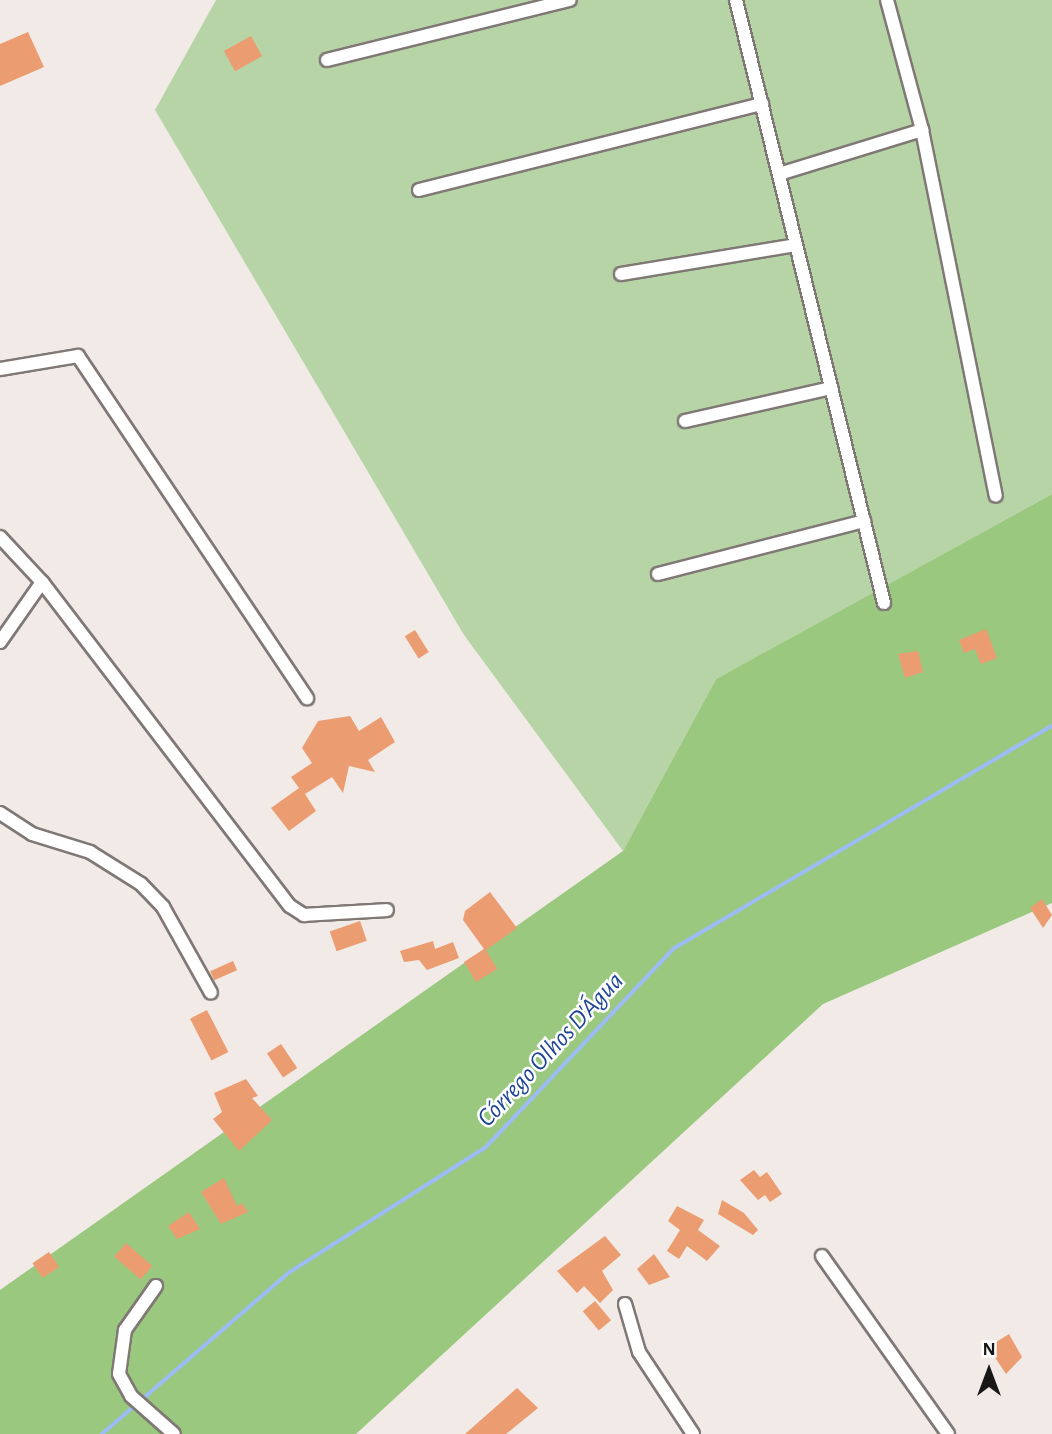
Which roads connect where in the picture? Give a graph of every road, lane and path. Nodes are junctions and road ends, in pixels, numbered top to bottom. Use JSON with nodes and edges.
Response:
{"nodes":[{"id":1,"x":570,"y":0,"type":"edge"},
{"id":2,"x":736,"y":0,"type":"edge"},
{"id":3,"x":887,"y":0,"type":"edge"},
{"id":4,"x":327,"y":60,"type":"dead end"},
{"id":5,"x":762,"y":104,"type":"junction"},
{"id":6,"x":922,"y":130,"type":"junction"},
{"id":7,"x":779,"y":174,"type":"junction"},
{"id":8,"x":419,"y":190,"type":"dead end"},
{"id":9,"x":796,"y":245,"type":"junction"},
{"id":10,"x":621,"y":274,"type":"dead end"},
{"id":11,"x":0,"y":369,"type":"edge"},
{"id":12,"x":831,"y":388,"type":"junction"},
{"id":13,"x":685,"y":421,"type":"dead end"},
{"id":14,"x":996,"y":496,"type":"dead end"},
{"id":15,"x":864,"y":521,"type":"junction"},
{"id":16,"x":0,"y":537,"type":"edge"},
{"id":17,"x":658,"y":575,"type":"dead end"},
{"id":18,"x":42,"y":582,"type":"junction"},
{"id":19,"x":884,"y":603,"type":"dead end"},
{"id":20,"x":0,"y":642,"type":"edge"},
{"id":21,"x":307,"y":698,"type":"dead end"},
{"id":22,"x":0,"y":813,"type":"edge"},
{"id":23,"x":387,"y":910,"type":"dead end"},
{"id":24,"x":211,"y":993,"type":"dead end"},
{"id":25,"x":822,"y":1256,"type":"dead end"},
{"id":26,"x":156,"y":1286,"type":"dead end"},
{"id":27,"x":625,"y":1304,"type":"dead end"},
{"id":28,"x":174,"y":1434,"type":"edge"},
{"id":29,"x":693,"y":1434,"type":"edge"},
{"id":30,"x":948,"y":1434,"type":"edge"}],
"edges":[{"from":1,"to":4,"type":"street"},
{"from":2,"to":5,"type":"street"},
{"from":3,"to":6,"type":"street"},
{"from":5,"to":7,"type":"street"},
{"from":5,"to":8,"type":"street"},
{"from":6,"to":7,"type":"street"},
{"from":6,"to":14,"type":"street"},
{"from":7,"to":9,"type":"street"},
{"from":9,"to":10,"type":"street"},
{"from":9,"to":12,"type":"street"},
{"from":11,"to":21,"type":"street"},
{"from":12,"to":13,"type":"street"},
{"from":12,"to":15,"type":"street"},
{"from":15,"to":17,"type":"street"},
{"from":15,"to":19,"type":"street"},
{"from":16,"to":18,"type":"street"},
{"from":18,"to":20,"type":"street"},
{"from":18,"to":23,"type":"street"},
{"from":22,"to":24,"type":"street"},
{"from":25,"to":30,"type":"street"},
{"from":26,"to":28,"type":"street"},
{"from":27,"to":29,"type":"street"}]}
